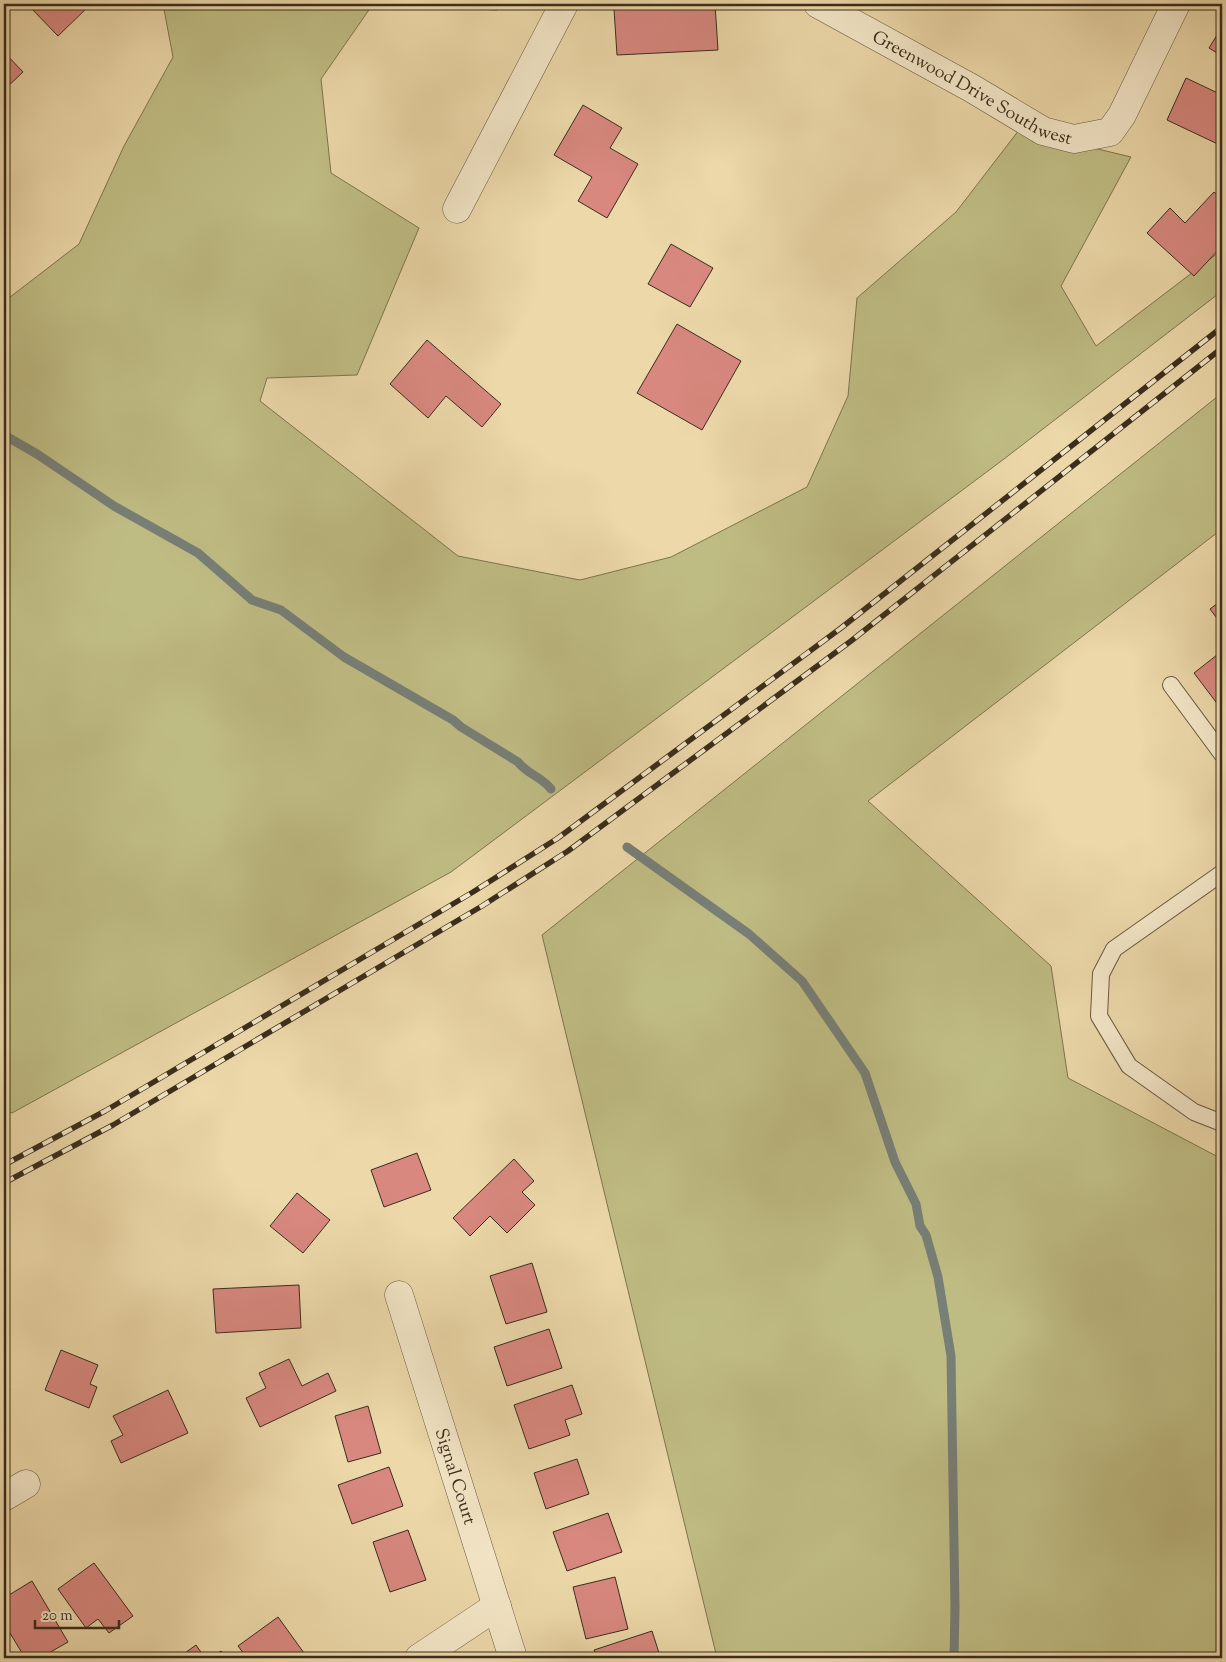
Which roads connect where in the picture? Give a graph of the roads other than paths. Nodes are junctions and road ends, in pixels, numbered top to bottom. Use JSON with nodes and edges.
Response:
{"nodes":[{"id":1,"x":564,"y":4,"type":"edge"},
{"id":2,"x":818,"y":4,"type":"edge"},
{"id":3,"x":1176,"y":4,"type":"edge"},
{"id":4,"x":457,"y":209,"type":"dead end"},
{"id":5,"x":1170,"y":685,"type":"dead end"},
{"id":6,"x":1222,"y":754,"type":"edge"},
{"id":7,"x":1222,"y":873,"type":"edge"},
{"id":8,"x":1222,"y":1123,"type":"edge"},
{"id":9,"x":399,"y":1295,"type":"dead end"},
{"id":10,"x":497,"y":1606,"type":"junction"},
{"id":11,"x":419,"y":1658,"type":"edge"},
{"id":12,"x":513,"y":1658,"type":"edge"}],
"edges":[{"from":1,"to":4,"type":"street"},
{"from":2,"to":3,"type":"street","name":"Greenwood Drive Southwest"},
{"from":5,"to":6,"type":"lane"},
{"from":7,"to":8,"type":"lane"},
{"from":9,"to":10,"type":"street","name":"Signal Court"},
{"from":10,"to":11,"type":"street"},
{"from":10,"to":12,"type":"street","name":"Signal Court"}]}
